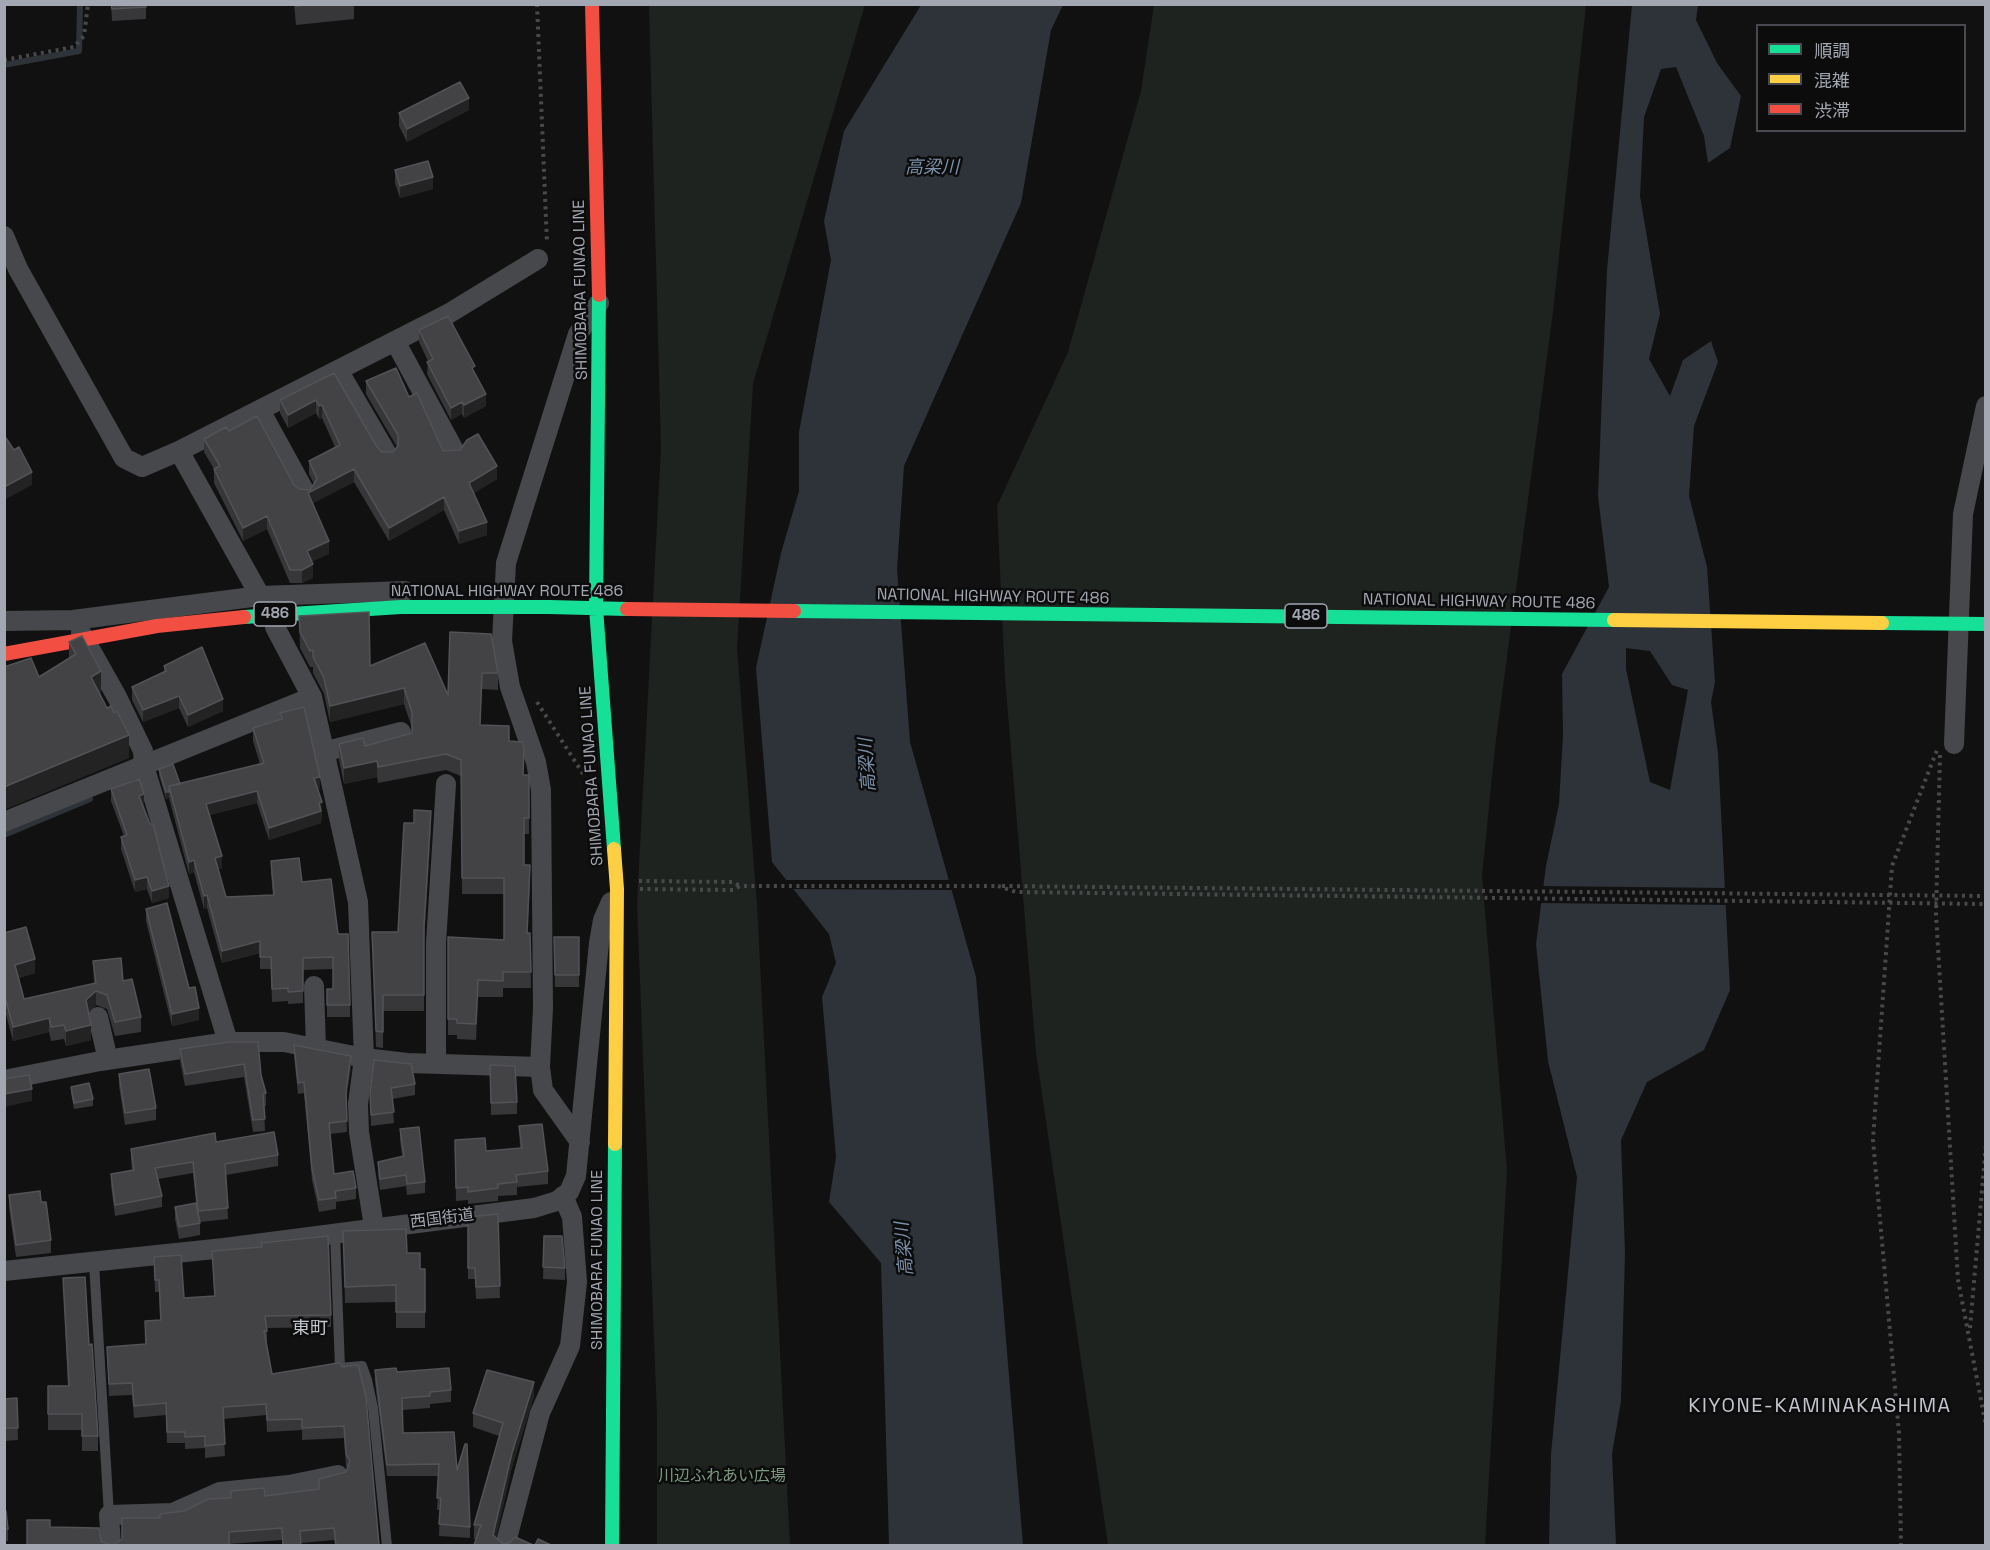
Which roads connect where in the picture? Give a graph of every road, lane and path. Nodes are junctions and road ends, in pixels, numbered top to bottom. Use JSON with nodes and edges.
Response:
{"nodes":[{"id":1,"x":88,"y":4,"type":"edge"},
{"id":2,"x":537,"y":4,"type":"edge"},
{"id":3,"x":592,"y":4,"type":"edge"},
{"id":4,"x":4,"y":60,"type":"edge"},
{"id":5,"x":4,"y":236,"type":"edge"},
{"id":6,"x":538,"y":259,"type":"joint"},
{"id":7,"x":599,"y":303,"type":"junction"},
{"id":8,"x":395,"y":341,"type":"junction"},
{"id":9,"x":338,"y":370,"type":"junction"},
{"id":10,"x":1986,"y":406,"type":"edge"},
{"id":11,"x":260,"y":410,"type":"junction"},
{"id":12,"x":178,"y":451,"type":"junction"},
{"id":13,"x":455,"y":452,"type":"edge"},
{"id":14,"x":387,"y":454,"type":"edge"},
{"id":15,"x":305,"y":492,"type":"edge"},
{"id":16,"x":504,"y":591,"type":"junction"},
{"id":17,"x":262,"y":600,"type":"junction"},
{"id":18,"x":596,"y":608,"type":"junction"},
{"id":19,"x":68,"y":620,"type":"junction"},
{"id":20,"x":4,"y":621,"type":"edge"},
{"id":21,"x":1986,"y":624,"type":"edge"},
{"id":22,"x":275,"y":627,"type":"dead end"},
{"id":23,"x":4,"y":654,"type":"edge"},
{"id":24,"x":24,"y":671,"type":"edge"},
{"id":25,"x":532,"y":693,"type":"dead end"},
{"id":26,"x":312,"y":697,"type":"junction"},
{"id":27,"x":401,"y":732,"type":"dead end"},
{"id":28,"x":1954,"y":744,"type":"dead end"},
{"id":29,"x":323,"y":752,"type":"junction"},
{"id":30,"x":144,"y":766,"type":"junction"},
{"id":31,"x":446,"y":784,"type":"dead end"},
{"id":32,"x":591,"y":786,"type":"dead end"},
{"id":33,"x":4,"y":822,"type":"edge"},
{"id":34,"x":630,"y":886,"type":"junction"},
{"id":35,"x":740,"y":886,"type":"junction"},
{"id":36,"x":998,"y":886,"type":"junction"},
{"id":37,"x":1985,"y":896,"type":"edge"},
{"id":38,"x":1985,"y":904,"type":"edge"},
{"id":39,"x":314,"y":986,"type":"dead end"},
{"id":40,"x":98,"y":1017,"type":"dead end"},
{"id":41,"x":228,"y":1042,"type":"junction"},
{"id":42,"x":316,"y":1049,"type":"junction"},
{"id":43,"x":364,"y":1058,"type":"junction"},
{"id":44,"x":108,"y":1060,"type":"junction"},
{"id":45,"x":436,"y":1064,"type":"junction"},
{"id":46,"x":540,"y":1067,"type":"junction"},
{"id":47,"x":4,"y":1080,"type":"edge"},
{"id":48,"x":580,"y":1142,"type":"junction"},
{"id":49,"x":1986,"y":1144,"type":"edge"},
{"id":50,"x":563,"y":1196,"type":"junction"},
{"id":51,"x":374,"y":1227,"type":"junction"},
{"id":52,"x":335,"y":1234,"type":"junction"},
{"id":53,"x":94,"y":1263,"type":"junction"},
{"id":54,"x":4,"y":1271,"type":"edge"},
{"id":55,"x":1970,"y":1335,"type":"junction"},
{"id":56,"x":1986,"y":1426,"type":"edge"},
{"id":57,"x":338,"y":1475,"type":"edge"},
{"id":58,"x":109,"y":1515,"type":"junction"},
{"id":59,"x":111,"y":1545,"type":"edge"},
{"id":60,"x":387,"y":1545,"type":"edge"},
{"id":61,"x":505,"y":1545,"type":"edge"},
{"id":62,"x":612,"y":1545,"type":"edge"},
{"id":63,"x":1901,"y":1545,"type":"edge"}],
"edges":[{"from":1,"to":4,"type":"path"},
{"from":2,"to":6,"type":"path"},
{"from":3,"to":7,"type":"main road","name":"SHIMOBARA FUNAO LINE"},
{"from":5,"to":12,"type":"street"},
{"from":6,"to":8,"type":"street"},
{"from":7,"to":16,"type":"street"},
{"from":7,"to":18,"type":"main road","name":"SHIMOBARA FUNAO LINE"},
{"from":8,"to":9,"type":"street"},
{"from":8,"to":13,"type":"street"},
{"from":9,"to":11,"type":"street"},
{"from":9,"to":14,"type":"street"},
{"from":10,"to":28,"type":"street"},
{"from":11,"to":12,"type":"street"},
{"from":11,"to":15,"type":"street"},
{"from":12,"to":17,"type":"street"},
{"from":16,"to":17,"type":"street"},
{"from":16,"to":46,"type":"street"},
{"from":17,"to":19,"type":"street"},
{"from":18,"to":21,"type":"main road","name":"NATIONAL HIGHWAY ROUTE 486","number":"486","bridge":true},
{"from":18,"to":23,"type":"main road","name":"NATIONAL HIGHWAY ROUTE 486","number":"486","bridge":true},
{"from":18,"to":34,"type":"main road","name":"SHIMOBARA FUNAO LINE"},
{"from":19,"to":20,"type":"street"},
{"from":19,"to":24,"type":"street"},
{"from":19,"to":30,"type":"street"},
{"from":22,"to":26,"type":"street"},
{"from":25,"to":32,"type":"path"},
{"from":26,"to":29,"type":"street"},
{"from":26,"to":30,"type":"street"},
{"from":27,"to":29,"type":"street"},
{"from":29,"to":43,"type":"street"},
{"from":30,"to":33,"type":"street"},
{"from":30,"to":41,"type":"street"},
{"from":31,"to":45,"type":"street"},
{"from":34,"to":35,"type":"path"},
{"from":34,"to":35,"type":"path"},
{"from":34,"to":48,"type":"street"},
{"from":34,"to":62,"type":"main road","name":"SHIMOBARA FUNAO LINE"},
{"from":35,"to":36,"type":"path"},
{"from":36,"to":37,"type":"path","bridge":true},
{"from":36,"to":38,"type":"path","bridge":true},
{"from":39,"to":42,"type":"street"},
{"from":40,"to":44,"type":"street"},
{"from":41,"to":42,"type":"street"},
{"from":41,"to":44,"type":"street"},
{"from":42,"to":43,"type":"street"},
{"from":43,"to":45,"type":"street"},
{"from":43,"to":51,"type":"street"},
{"from":44,"to":47,"type":"street"},
{"from":45,"to":46,"type":"street"},
{"from":46,"to":48,"type":"street"},
{"from":48,"to":50,"type":"street"},
{"from":49,"to":55,"type":"path"},
{"from":50,"to":51,"type":"street","name":"西国街道"},
{"from":50,"to":61,"type":"street"},
{"from":51,"to":52,"type":"street","name":"西国街道"},
{"from":52,"to":53,"type":"street","name":"西国街道"},
{"from":52,"to":60,"type":"lane"},
{"from":53,"to":54,"type":"street","name":"西国街道"},
{"from":53,"to":58,"type":"lane"},
{"from":55,"to":56,"type":"path"},
{"from":55,"to":63,"type":"path"},
{"from":57,"to":58,"type":"street"},
{"from":58,"to":59,"type":"street"}]}
